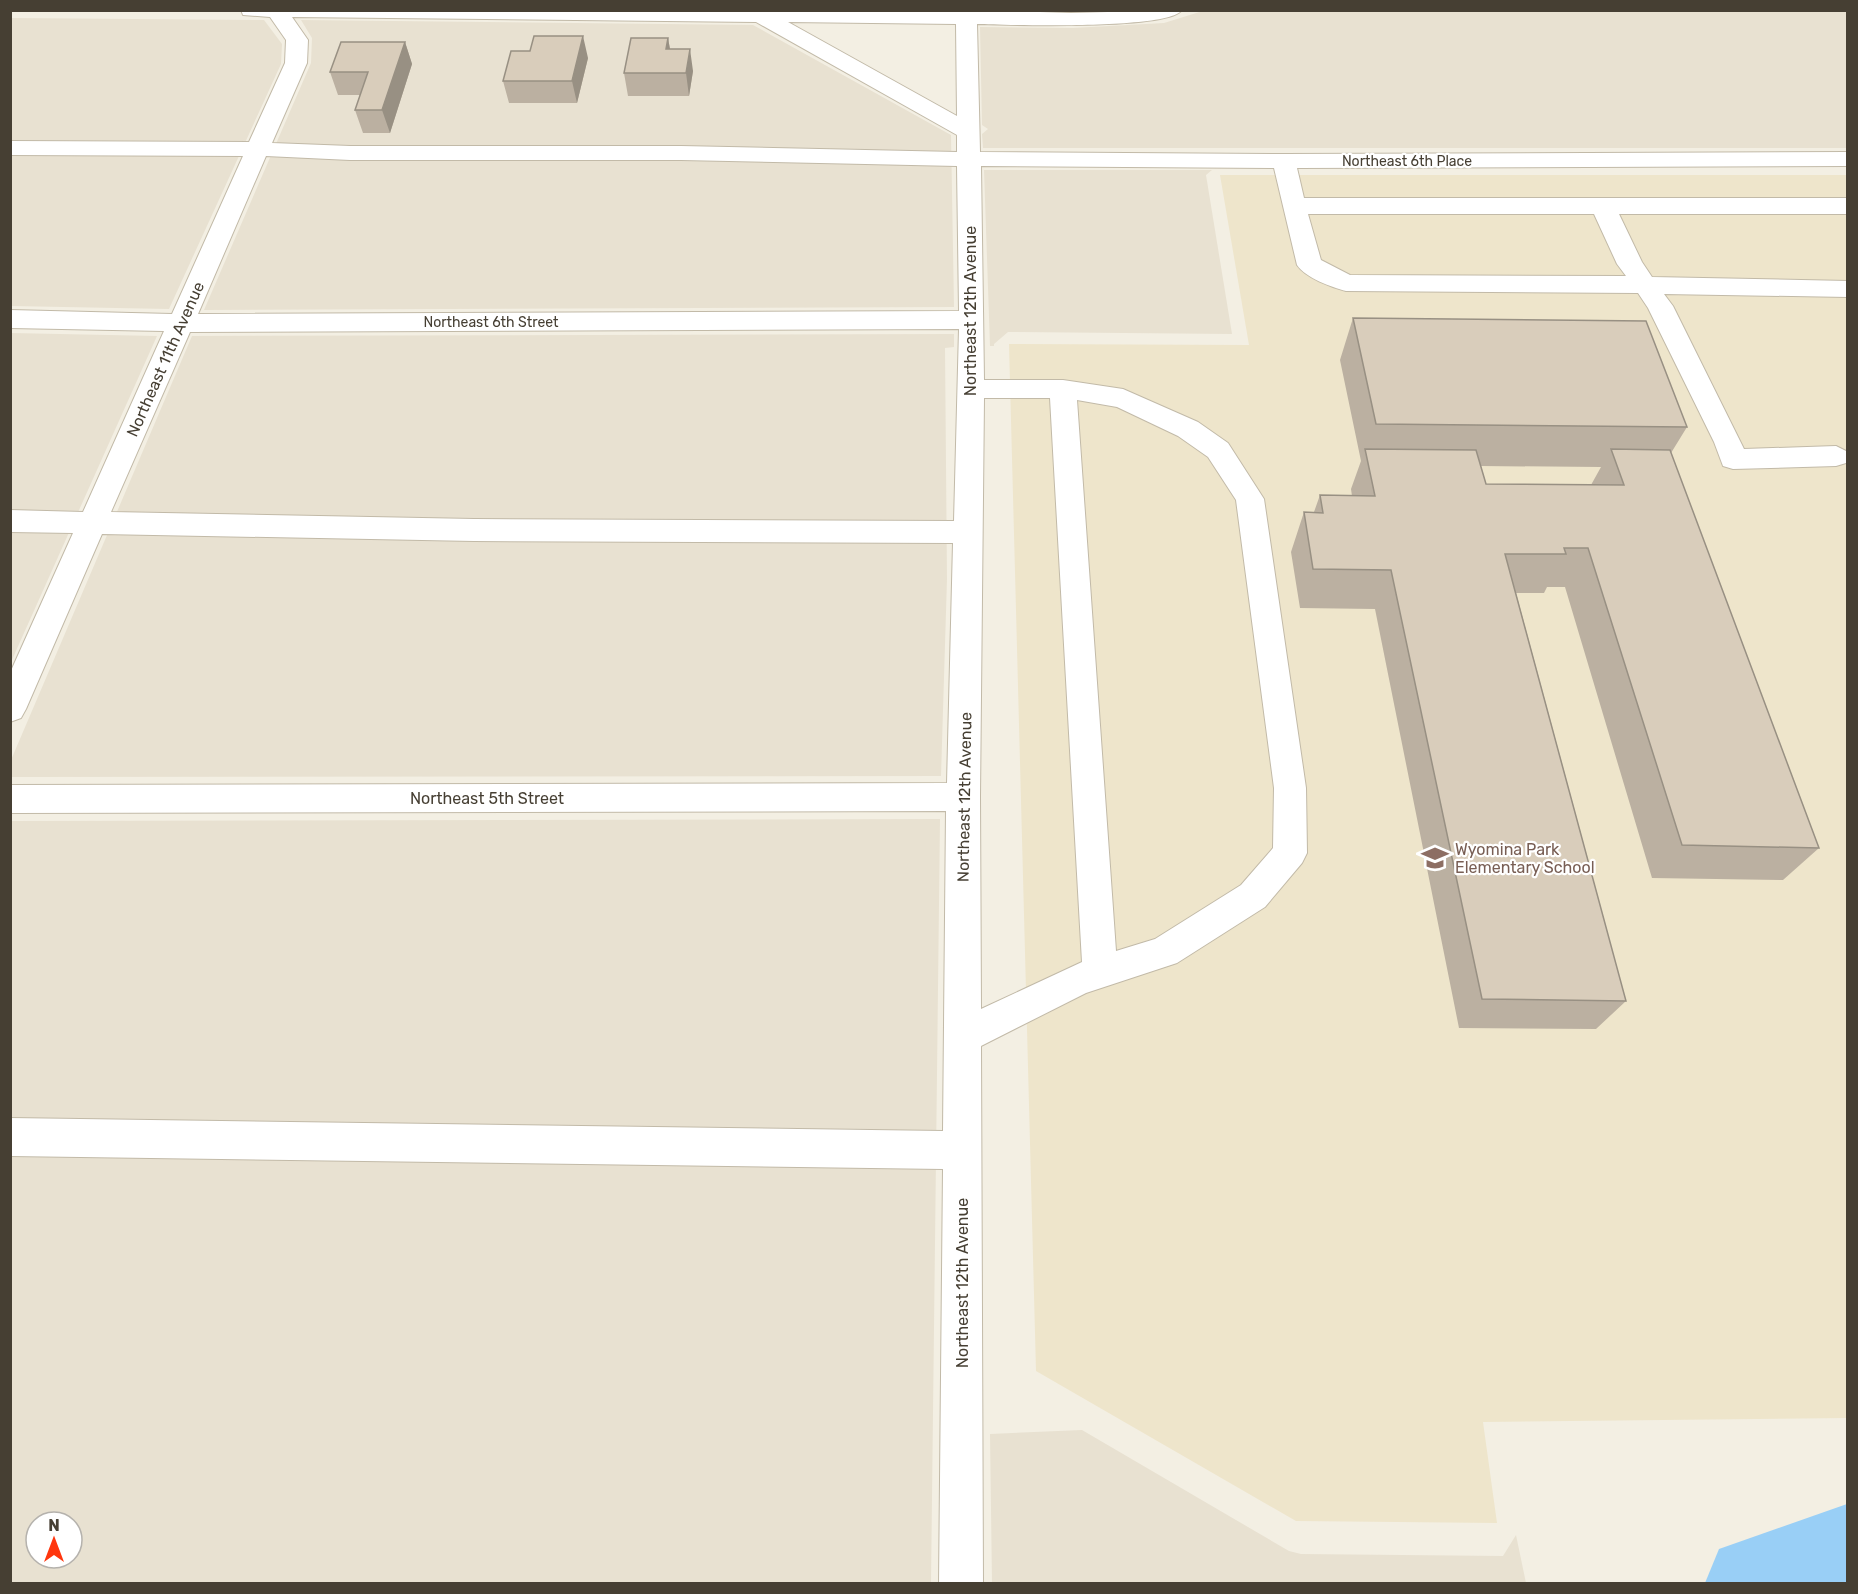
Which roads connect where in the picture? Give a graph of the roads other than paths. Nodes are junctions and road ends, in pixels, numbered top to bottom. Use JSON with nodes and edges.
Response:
{"nodes":[{"id":1,"x":250,"y":10,"type":"edge"},
{"id":2,"x":1172,"y":10,"type":"edge"},
{"id":3,"x":276,"y":11,"type":"edge"},
{"id":4,"x":966,"y":14,"type":"edge"},
{"id":5,"x":760,"y":16,"type":"junction"},
{"id":6,"x":967,"y":145,"type":"junction"},
{"id":7,"x":10,"y":148,"type":"edge"},
{"id":8,"x":259,"y":149,"type":"junction"},
{"id":9,"x":1848,"y":159,"type":"edge"},
{"id":10,"x":1284,"y":161,"type":"junction"},
{"id":11,"x":1294,"y":206,"type":"junction"},
{"id":12,"x":1603,"y":206,"type":"junction"},
{"id":13,"x":1848,"y":206,"type":"edge"},
{"id":14,"x":1647,"y":286,"type":"junction"},
{"id":15,"x":1848,"y":289,"type":"edge"},
{"id":16,"x":10,"y":319,"type":"edge"},
{"id":17,"x":972,"y":320,"type":"junction"},
{"id":18,"x":180,"y":323,"type":"junction"},
{"id":19,"x":971,"y":389,"type":"junction"},
{"id":20,"x":1063,"y":389,"type":"junction"},
{"id":21,"x":1836,"y":456,"type":"dead end"},
{"id":22,"x":10,"y":521,"type":"edge"},
{"id":23,"x":93,"y":521,"type":"junction"},
{"id":24,"x":968,"y":532,"type":"junction"},
{"id":25,"x":10,"y":709,"type":"edge"},
{"id":26,"x":963,"y":797,"type":"junction"},
{"id":27,"x":10,"y":799,"type":"edge"},
{"id":28,"x":1100,"y":972,"type":"junction"},
{"id":29,"x":962,"y":1037,"type":"junction"},
{"id":30,"x":10,"y":1137,"type":"edge"},
{"id":31,"x":962,"y":1150,"type":"junction"},
{"id":32,"x":961,"y":1584,"type":"edge"}],
"edges":[{"from":1,"to":3,"type":"street"},
{"from":2,"to":4,"type":"street"},
{"from":3,"to":5,"type":"street"},
{"from":3,"to":8,"type":"street","name":"Northeast 11th Avenue"},
{"from":4,"to":5,"type":"street"},
{"from":4,"to":6,"type":"street","name":"Northeast 12th Avenue"},
{"from":5,"to":6,"type":"street"},
{"from":6,"to":8,"type":"street","name":"Northeast 6th Place"},
{"from":6,"to":10,"type":"street","name":"Northeast 6th Place"},
{"from":6,"to":17,"type":"street","name":"Northeast 12th Avenue"},
{"from":7,"to":8,"type":"street","name":"Northeast 6th Place"},
{"from":8,"to":18,"type":"street","name":"Northeast 11th Avenue"},
{"from":9,"to":10,"type":"street","name":"Northeast 6th Place"},
{"from":10,"to":11,"type":"street"},
{"from":11,"to":12,"type":"street"},
{"from":11,"to":14,"type":"street"},
{"from":12,"to":13,"type":"street"},
{"from":12,"to":14,"type":"street"},
{"from":14,"to":15,"type":"street"},
{"from":14,"to":21,"type":"street"},
{"from":16,"to":18,"type":"street","name":"Northeast 6th Street"},
{"from":17,"to":18,"type":"street","name":"Northeast 6th Street"},
{"from":17,"to":19,"type":"street","name":"Northeast 12th Avenue"},
{"from":18,"to":23,"type":"street","name":"Northeast 11th Avenue"},
{"from":19,"to":20,"type":"street"},
{"from":19,"to":24,"type":"street","name":"Northeast 12th Avenue"},
{"from":20,"to":28,"type":"street"},
{"from":20,"to":28,"type":"street"},
{"from":22,"to":23,"type":"street"},
{"from":23,"to":24,"type":"street"},
{"from":23,"to":25,"type":"street","name":"Northeast 11th Avenue"},
{"from":24,"to":26,"type":"street","name":"Northeast 12th Avenue"},
{"from":26,"to":27,"type":"street","name":"Northeast 5th Street"},
{"from":26,"to":29,"type":"street","name":"Northeast 12th Avenue"},
{"from":28,"to":29,"type":"street"},
{"from":29,"to":31,"type":"street","name":"Northeast 12th Avenue"},
{"from":30,"to":31,"type":"street"},
{"from":31,"to":32,"type":"street","name":"Northeast 12th Avenue"}]}
